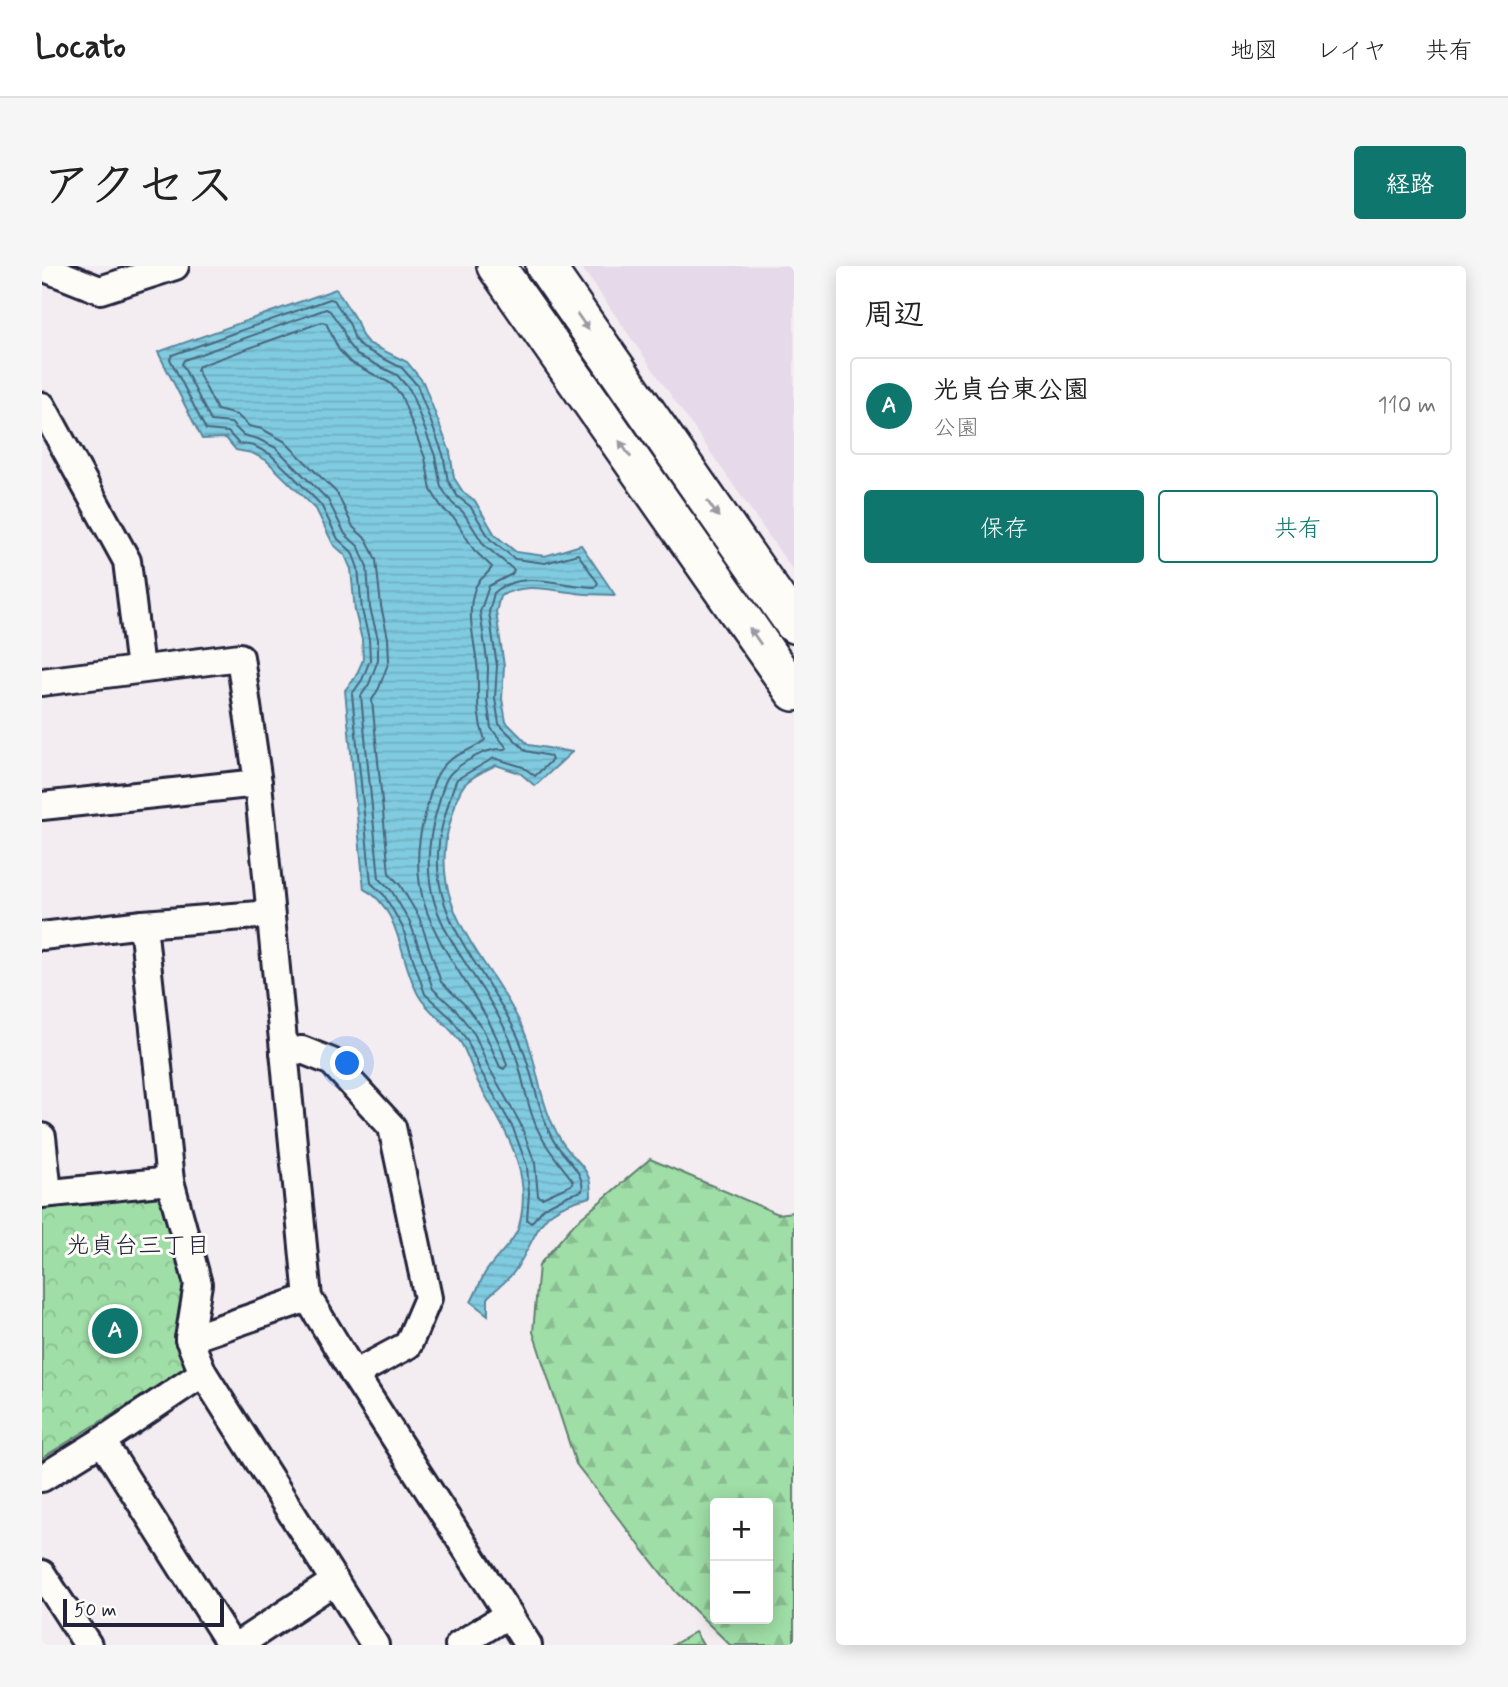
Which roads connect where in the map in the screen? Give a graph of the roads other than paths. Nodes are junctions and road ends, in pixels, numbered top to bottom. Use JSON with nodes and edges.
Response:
{"nodes":[{"id":1,"x":175,"y":266,"type":"edge"},
{"id":2,"x":496,"y":266,"type":"edge"},
{"id":3,"x":545,"y":266,"type":"edge"},
{"id":4,"x":42,"y":267,"type":"edge"},
{"id":5,"x":42,"y":406,"type":"edge"},
{"id":6,"x":764,"y":582,"type":"junction"},
{"id":7,"x":733,"y":604,"type":"junction"},
{"id":8,"x":794,"y":624,"type":"edge"},
{"id":9,"x":140,"y":669,"type":"junction"},
{"id":10,"x":42,"y":682,"type":"edge"},
{"id":11,"x":794,"y":692,"type":"edge"},
{"id":12,"x":258,"y":783,"type":"junction"},
{"id":13,"x":42,"y":806,"type":"edge"},
{"id":14,"x":270,"y":914,"type":"junction"},
{"id":15,"x":143,"y":924,"type":"junction"},
{"id":16,"x":42,"y":936,"type":"edge"},
{"id":17,"x":284,"y":1052,"type":"junction"},
{"id":18,"x":42,"y":1137,"type":"edge"},
{"id":19,"x":170,"y":1181,"type":"junction"},
{"id":20,"x":45,"y":1194,"type":"edge"},
{"id":21,"x":308,"y":1298,"type":"junction"},
{"id":22,"x":188,"y":1339,"type":"junction"},
{"id":23,"x":203,"y":1373,"type":"junction"},
{"id":24,"x":354,"y":1374,"type":"junction"},
{"id":25,"x":102,"y":1441,"type":"junction"},
{"id":26,"x":42,"y":1478,"type":"edge"},
{"id":27,"x":42,"y":1574,"type":"edge"},
{"id":28,"x":335,"y":1581,"type":"junction"},
{"id":29,"x":509,"y":1614,"type":"junction"},
{"id":30,"x":88,"y":1645,"type":"edge"},
{"id":31,"x":231,"y":1645,"type":"edge"},
{"id":32,"x":238,"y":1645,"type":"edge"},
{"id":33,"x":375,"y":1645,"type":"edge"},
{"id":34,"x":459,"y":1645,"type":"edge"},
{"id":35,"x":528,"y":1645,"type":"edge"}],
"edges":[{"from":1,"to":4,"type":"street"},
{"from":7,"to":2,"type":"street","one_way":true},
{"from":3,"to":6,"type":"street","one_way":true},
{"from":5,"to":9,"type":"street"},
{"from":6,"to":7,"type":"street"},
{"from":6,"to":8,"type":"street"},
{"from":11,"to":7,"type":"street","one_way":true},
{"from":9,"to":10,"type":"street"},
{"from":9,"to":12,"type":"street"},
{"from":12,"to":13,"type":"street"},
{"from":12,"to":14,"type":"street"},
{"from":14,"to":15,"type":"street"},
{"from":14,"to":17,"type":"street"},
{"from":15,"to":16,"type":"street"},
{"from":15,"to":19,"type":"street"},
{"from":17,"to":21,"type":"street"},
{"from":17,"to":24,"type":"street"},
{"from":18,"to":20,"type":"street"},
{"from":19,"to":20,"type":"street"},
{"from":19,"to":22,"type":"street"},
{"from":21,"to":22,"type":"street"},
{"from":21,"to":24,"type":"street"},
{"from":22,"to":23,"type":"street"},
{"from":23,"to":25,"type":"street"},
{"from":23,"to":28,"type":"street"},
{"from":24,"to":29,"type":"street"},
{"from":25,"to":26,"type":"street"},
{"from":25,"to":31,"type":"street"},
{"from":27,"to":30,"type":"street"},
{"from":28,"to":32,"type":"street"},
{"from":28,"to":33,"type":"street"},
{"from":29,"to":34,"type":"street"},
{"from":29,"to":35,"type":"street"}]}
